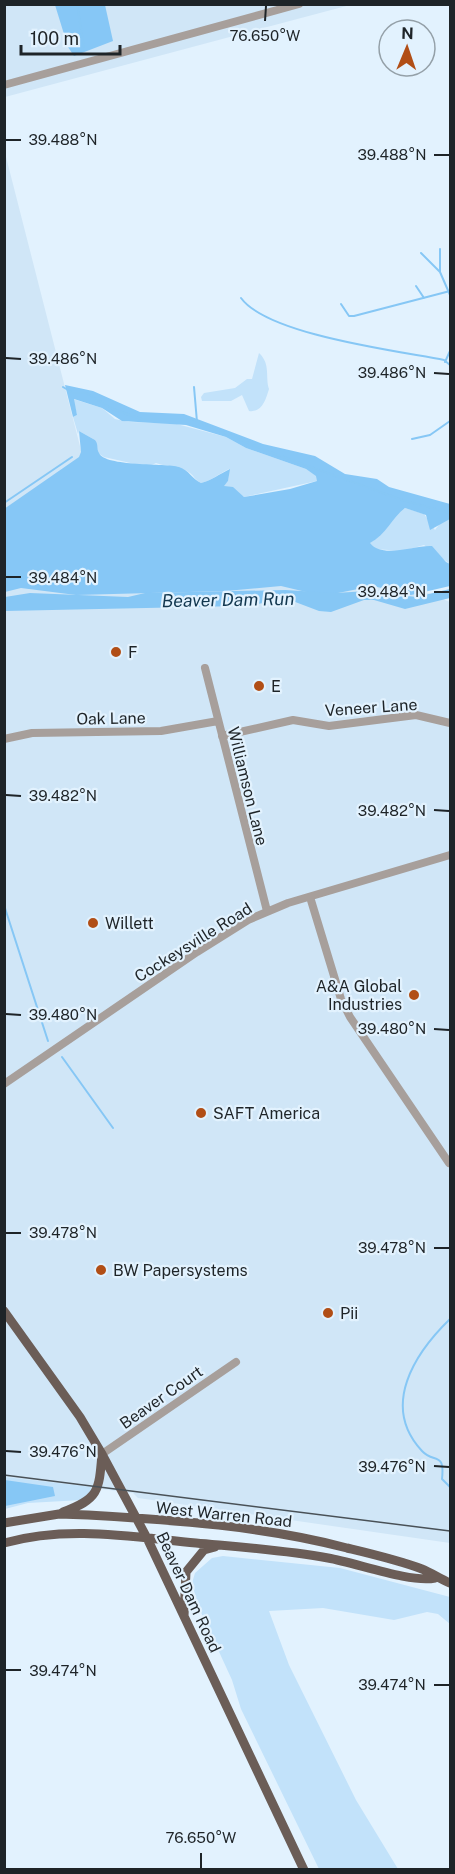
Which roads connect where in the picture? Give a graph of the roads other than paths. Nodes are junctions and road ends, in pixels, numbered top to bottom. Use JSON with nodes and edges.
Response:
{"nodes":[{"id":1,"x":299,"y":4,"type":"edge"},
{"id":2,"x":4,"y":85,"type":"edge"},
{"id":3,"x":205,"y":668,"type":"dead end"},
{"id":4,"x":218,"y":721,"type":"junction"},
{"id":5,"x":450,"y":723,"type":"edge"},
{"id":6,"x":222,"y":736,"type":"junction"},
{"id":7,"x":4,"y":740,"type":"edge"},
{"id":8,"x":450,"y":855,"type":"edge"},
{"id":9,"x":310,"y":897,"type":"junction"},
{"id":10,"x":267,"y":911,"type":"junction"},
{"id":11,"x":4,"y":1084,"type":"edge"},
{"id":12,"x":449,"y":1163,"type":"dead end"},
{"id":13,"x":4,"y":1311,"type":"edge"},
{"id":14,"x":236,"y":1362,"type":"dead end"},
{"id":15,"x":102,"y":1454,"type":"junction"},
{"id":16,"x":59,"y":1514,"type":"junction"},
{"id":17,"x":137,"y":1519,"type":"junction"},
{"id":18,"x":4,"y":1523,"type":"edge"},
{"id":19,"x":147,"y":1538,"type":"junction"},
{"id":20,"x":4,"y":1543,"type":"edge"},
{"id":21,"x":224,"y":1546,"type":"junction"},
{"id":22,"x":435,"y":1578,"type":"junction"},
{"id":23,"x":450,"y":1583,"type":"edge"},
{"id":24,"x":184,"y":1619,"type":"junction"},
{"id":25,"x":304,"y":1869,"type":"edge"}],
"edges":[{"from":1,"to":2,"type":"street"},
{"from":3,"to":4,"type":"street","name":"Williamson Lane"},
{"from":4,"to":6,"type":"street","name":"Williamson Lane"},
{"from":4,"to":7,"type":"street","name":"Oak Lane"},
{"from":5,"to":6,"type":"street","name":"Veneer Lane"},
{"from":6,"to":10,"type":"street","name":"Williamson Lane"},
{"from":8,"to":9,"type":"street","name":"Cockeysville Road"},
{"from":9,"to":10,"type":"street","name":"Cockeysville Road"},
{"from":9,"to":12,"type":"street"},
{"from":10,"to":11,"type":"street","name":"Cockeysville Road"},
{"from":13,"to":15,"type":"main road","name":"Beaver Dam Road"},
{"from":14,"to":15,"type":"street","name":"Beaver Court"},
{"from":15,"to":16,"type":"main road"},
{"from":15,"to":17,"type":"main road","name":"Beaver Dam Road"},
{"from":16,"to":17,"type":"main road","name":"West Warren Road"},
{"from":16,"to":18,"type":"main road","name":"West Warren Road"},
{"from":17,"to":19,"type":"main road","name":"Beaver Dam Road"},
{"from":17,"to":22,"type":"main road","name":"West Warren Road"},
{"from":19,"to":20,"type":"main road","name":"West Warren Road"},
{"from":19,"to":21,"type":"main road","name":"West Warren Road"},
{"from":19,"to":24,"type":"main road","name":"Beaver Dam Road"},
{"from":21,"to":22,"type":"main road","name":"West Warren Road"},
{"from":21,"to":24,"type":"main road"},
{"from":22,"to":23,"type":"main road","name":"West Warren Road"},
{"from":24,"to":25,"type":"main road","name":"Beaver Dam Road"}]}
